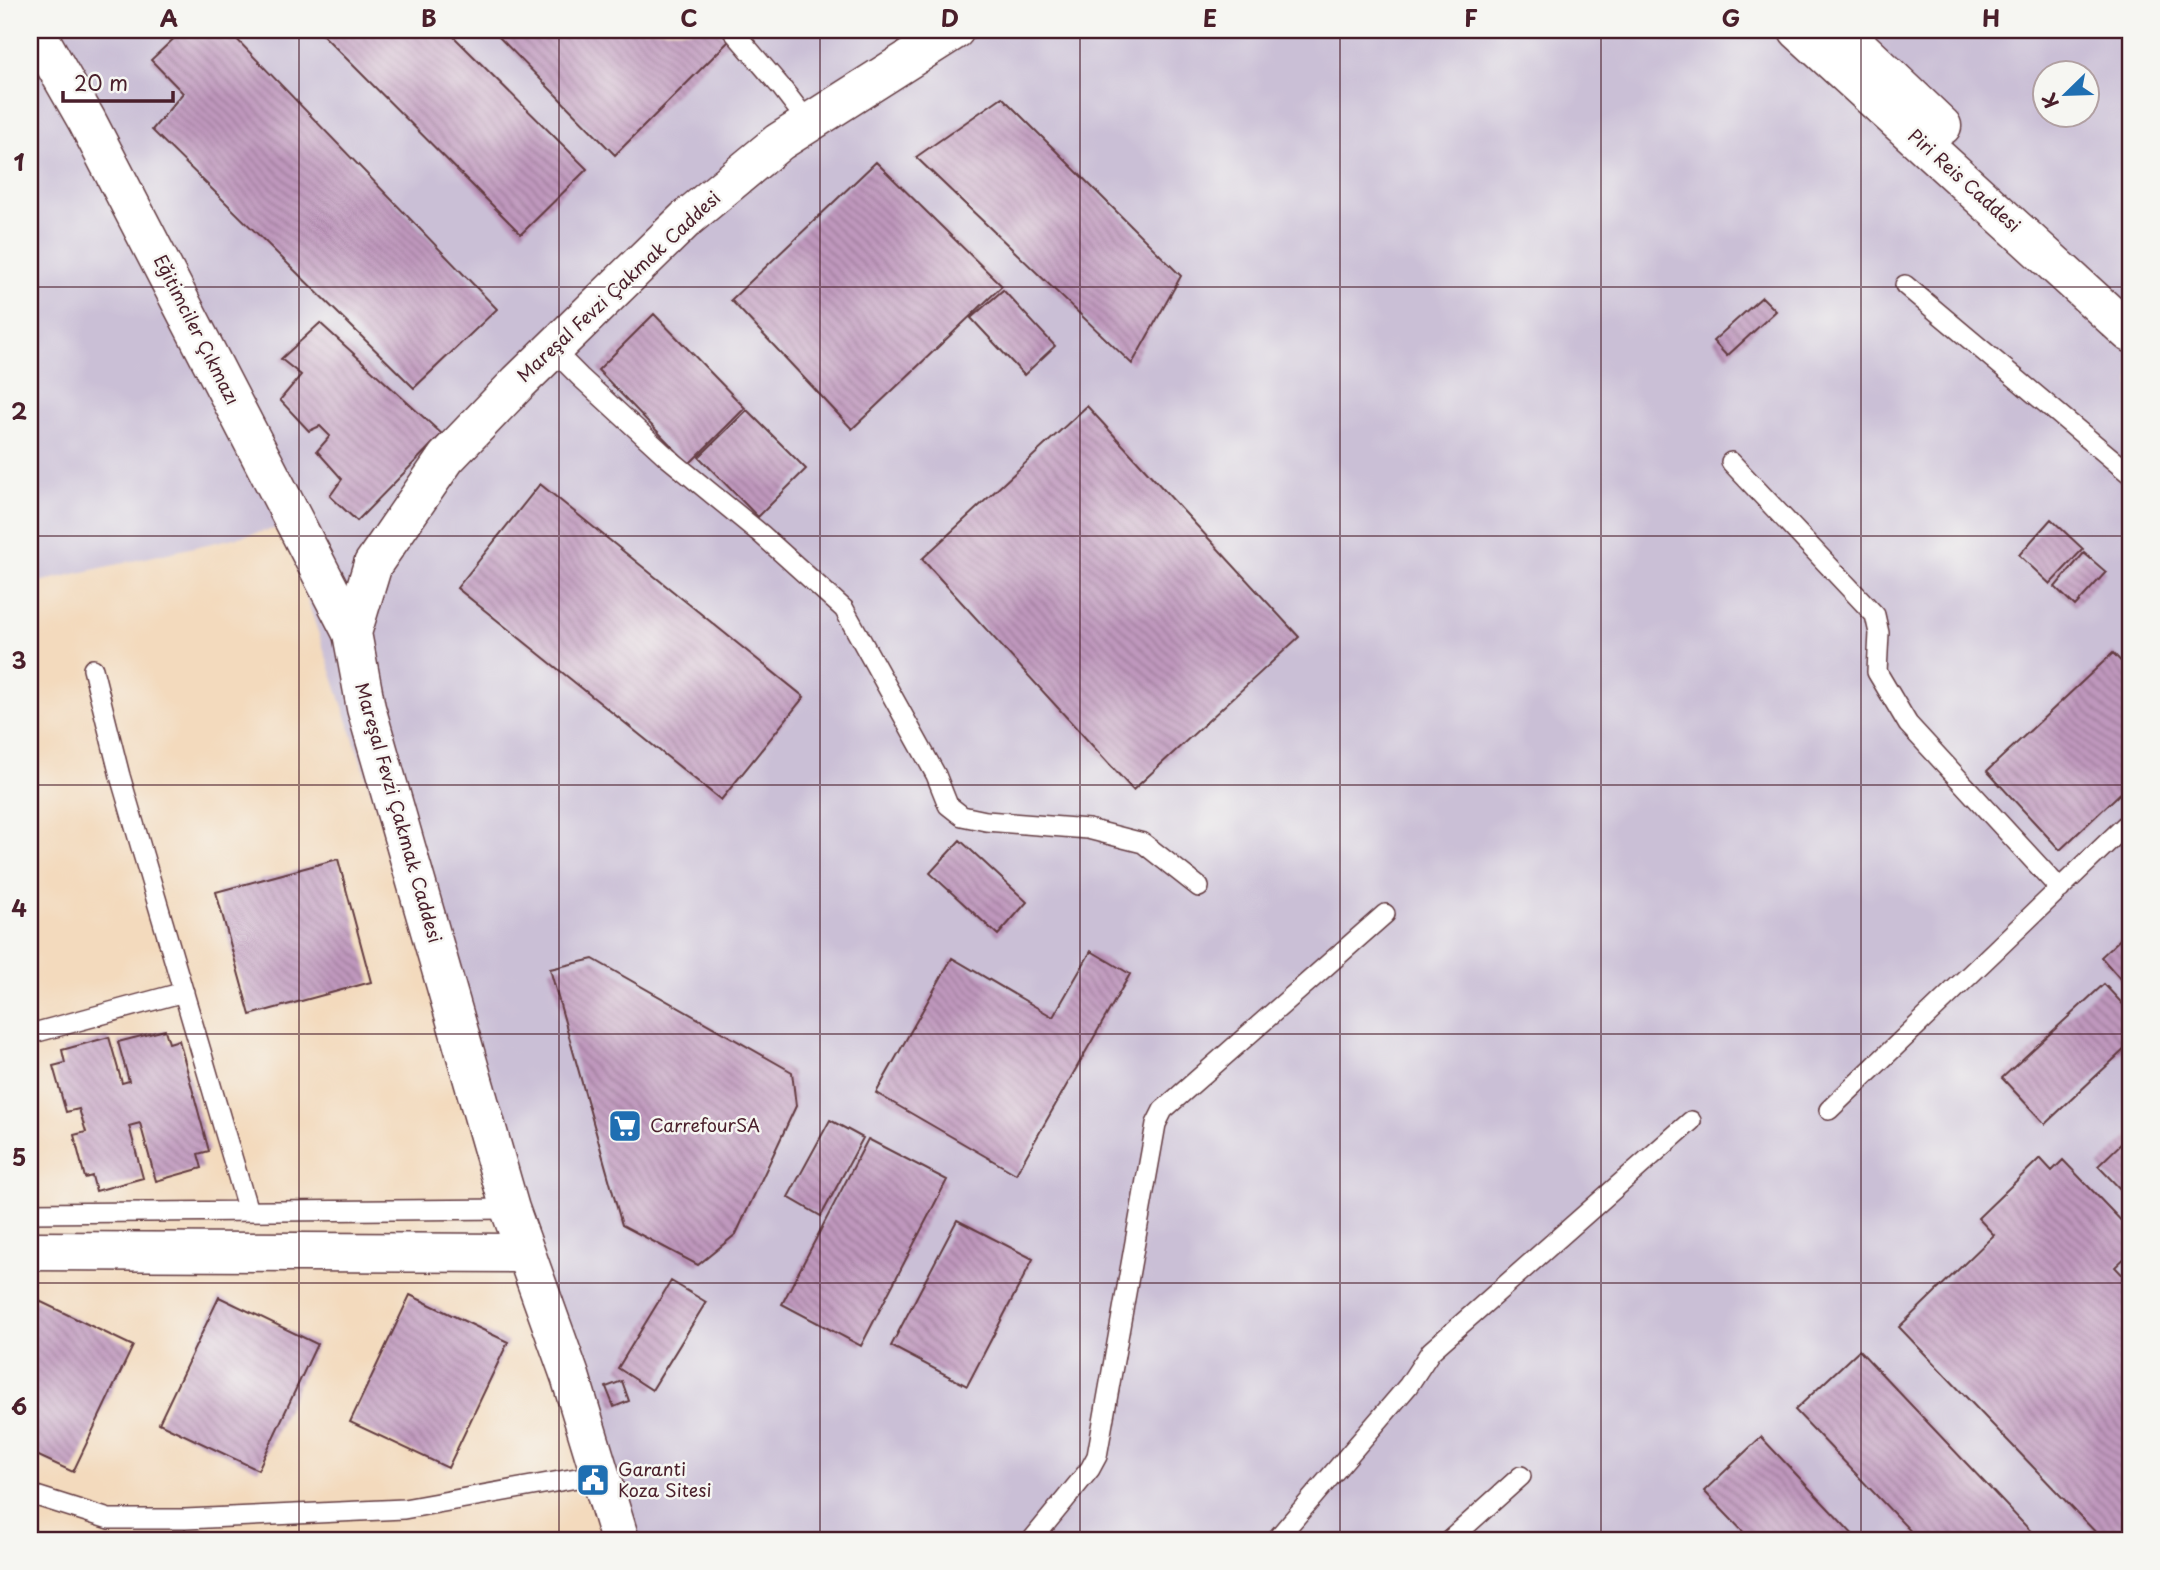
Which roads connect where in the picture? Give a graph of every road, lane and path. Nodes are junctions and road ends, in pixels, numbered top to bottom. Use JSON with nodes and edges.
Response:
{"nodes":[{"id":1,"x":35,"y":30,"type":"edge"},
{"id":2,"x":732,"y":30,"type":"edge"},
{"id":3,"x":956,"y":30,"type":"edge"},
{"id":4,"x":1798,"y":30,"type":"edge"},
{"id":5,"x":1841,"y":30,"type":"edge"},
{"id":6,"x":808,"y":122,"type":"junction"},
{"id":7,"x":1905,"y":285,"type":"dead end"},
{"id":8,"x":2130,"y":302,"type":"edge"},
{"id":9,"x":2130,"y":333,"type":"edge"},
{"id":10,"x":552,"y":349,"type":"junction"},
{"id":11,"x":1731,"y":462,"type":"dead end"},
{"id":12,"x":2130,"y":474,"type":"edge"},
{"id":13,"x":352,"y":633,"type":"junction"},
{"id":14,"x":93,"y":669,"type":"dead end"},
{"id":15,"x":2130,"y":821,"type":"edge"},
{"id":16,"x":1199,"y":887,"type":"dead end"},
{"id":17,"x":2060,"y":889,"type":"junction"},
{"id":18,"x":1385,"y":914,"type":"dead end"},
{"id":19,"x":184,"y":992,"type":"junction"},
{"id":20,"x":30,"y":1034,"type":"edge"},
{"id":21,"x":1829,"y":1110,"type":"dead end"},
{"id":22,"x":1691,"y":1121,"type":"dead end"},
{"id":23,"x":510,"y":1209,"type":"junction"},
{"id":24,"x":248,"y":1211,"type":"junction"},
{"id":25,"x":30,"y":1213,"type":"edge"},
{"id":26,"x":30,"y":1251,"type":"edge"},
{"id":27,"x":525,"y":1253,"type":"junction"},
{"id":28,"x":599,"y":1474,"type":"junction"},
{"id":29,"x":1521,"y":1476,"type":"dead end"},
{"id":30,"x":30,"y":1494,"type":"edge"},
{"id":31,"x":620,"y":1540,"type":"edge"},
{"id":32,"x":1032,"y":1540,"type":"edge"},
{"id":33,"x":1276,"y":1540,"type":"edge"},
{"id":34,"x":1450,"y":1540,"type":"edge"}],
"edges":[{"from":1,"to":13,"type":"street","name":"Eğitimciler Çıkmazı"},
{"from":2,"to":6,"type":"lane"},
{"from":3,"to":6,"type":"street","name":"Mareşal Fevzi Çakmak Caddesi"},
{"from":4,"to":9,"type":"street","name":"Piri Reis Caddesi"},
{"from":5,"to":8,"type":"street","name":"Piri Reis Caddesi"},
{"from":6,"to":10,"type":"street","name":"Mareşal Fevzi Çakmak Caddesi"},
{"from":7,"to":12,"type":"lane"},
{"from":10,"to":13,"type":"street","name":"Mareşal Fevzi Çakmak Caddesi"},
{"from":10,"to":16,"type":"lane"},
{"from":11,"to":17,"type":"lane"},
{"from":13,"to":23,"type":"street","name":"Mareşal Fevzi Çakmak Caddesi"},
{"from":14,"to":19,"type":"lane"},
{"from":15,"to":17,"type":"lane"},
{"from":17,"to":21,"type":"lane"},
{"from":18,"to":32,"type":"lane"},
{"from":19,"to":20,"type":"lane"},
{"from":19,"to":24,"type":"lane"},
{"from":22,"to":33,"type":"lane"},
{"from":23,"to":24,"type":"lane"},
{"from":23,"to":27,"type":"street","name":"Mareşal Fevzi Çakmak Caddesi"},
{"from":24,"to":25,"type":"lane"},
{"from":26,"to":27,"type":"street"},
{"from":27,"to":28,"type":"street","name":"Mareşal Fevzi Çakmak Caddesi"},
{"from":28,"to":30,"type":"lane"},
{"from":28,"to":31,"type":"street","name":"Mareşal Fevzi Çakmak Caddesi"},
{"from":29,"to":34,"type":"lane"}]}
